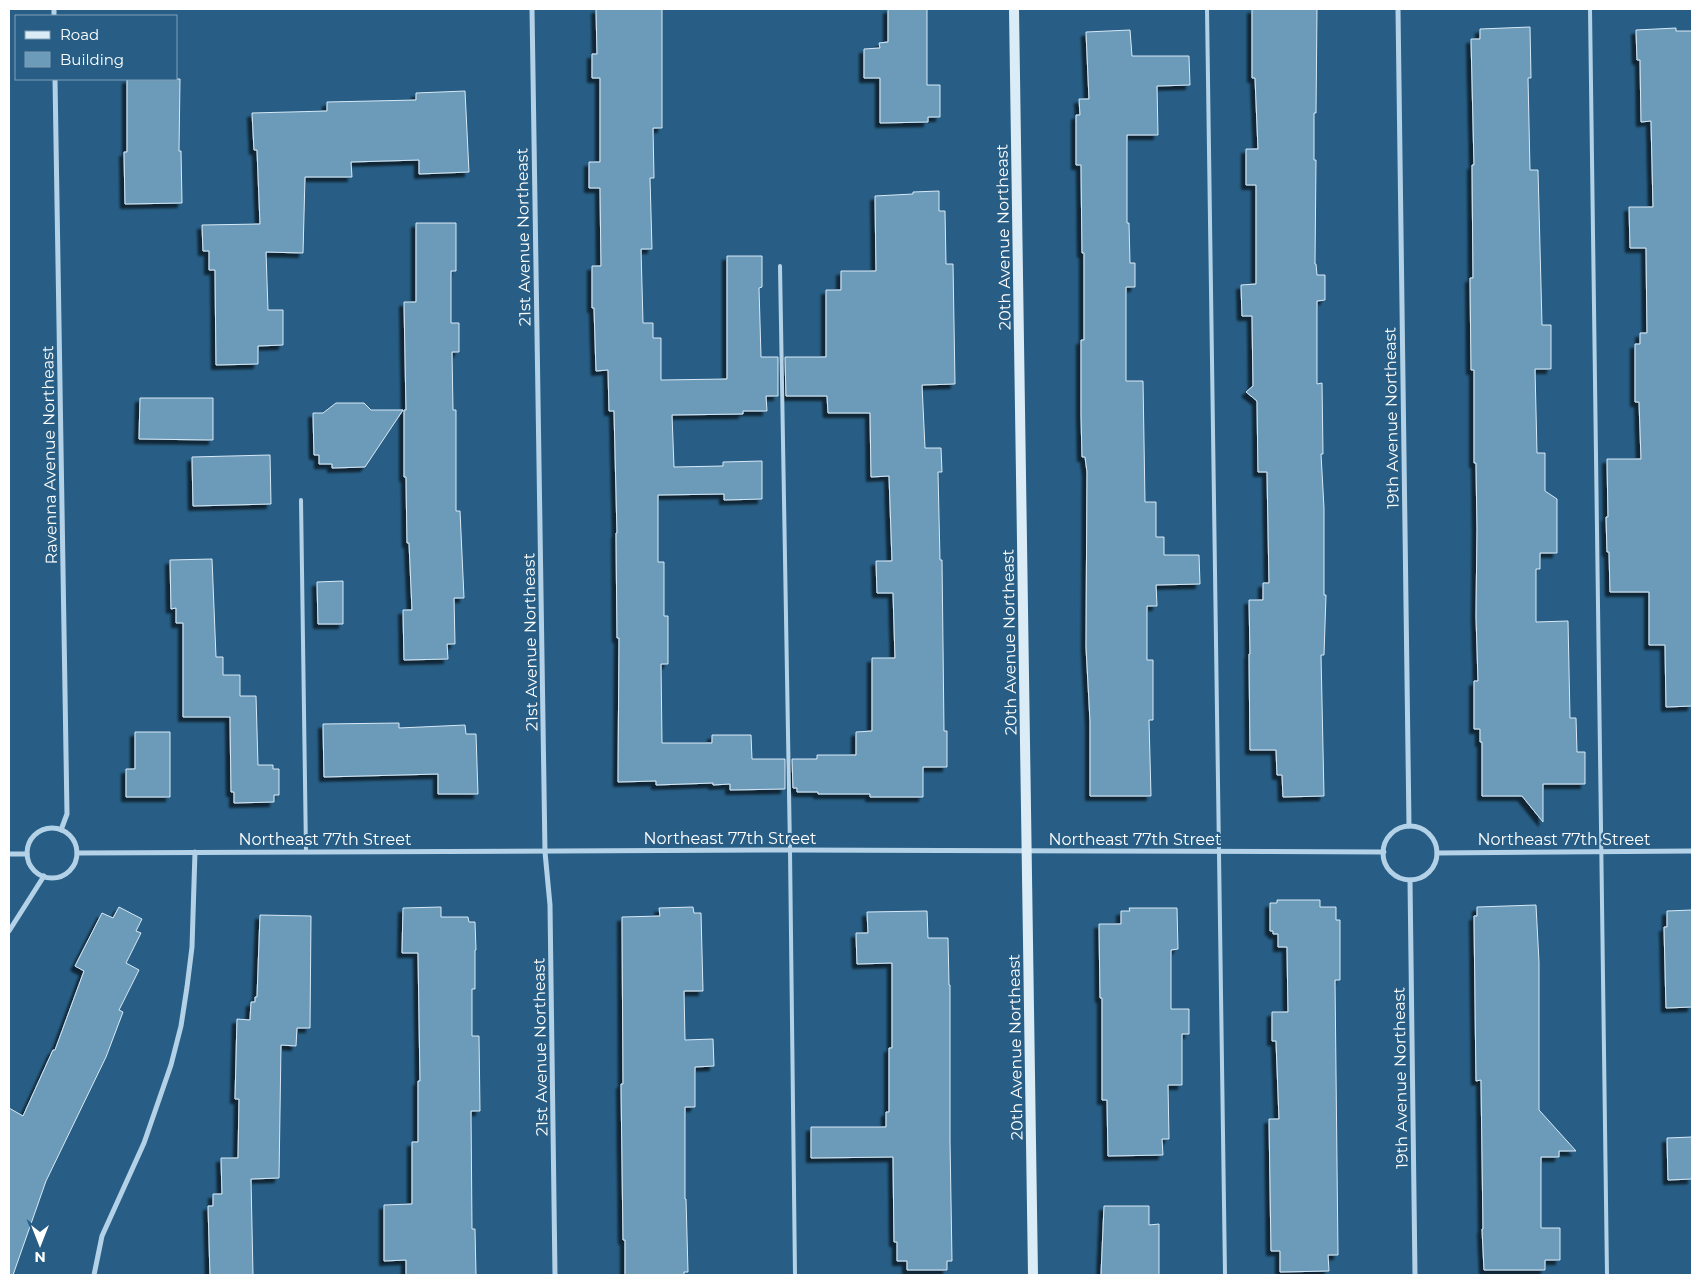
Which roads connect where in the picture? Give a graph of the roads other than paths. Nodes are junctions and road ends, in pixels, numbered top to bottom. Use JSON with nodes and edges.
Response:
{"nodes":[{"id":1,"x":532,"y":9,"type":"edge"},
{"id":2,"x":1014,"y":9,"type":"edge"},
{"id":3,"x":1208,"y":9,"type":"edge"},
{"id":4,"x":1398,"y":9,"type":"edge"},
{"id":5,"x":1590,"y":9,"type":"edge"},
{"id":6,"x":55,"y":80,"type":"edge"},
{"id":7,"x":780,"y":266,"type":"dead end"},
{"id":8,"x":301,"y":500,"type":"dead end"},
{"id":9,"x":1409,"y":826,"type":"junction"},
{"id":10,"x":61,"y":830,"type":"junction"},
{"id":11,"x":790,"y":850,"type":"junction"},
{"id":12,"x":1028,"y":851,"type":"junction"},
{"id":13,"x":1220,"y":851,"type":"junction"},
{"id":14,"x":1692,"y":851,"type":"edge"},
{"id":15,"x":195,"y":852,"type":"junction"},
{"id":16,"x":306,"y":852,"type":"junction"},
{"id":17,"x":545,"y":852,"type":"junction"},
{"id":18,"x":1384,"y":852,"type":"junction"},
{"id":19,"x":1602,"y":852,"type":"junction"},
{"id":20,"x":77,"y":853,"type":"junction"},
{"id":21,"x":1437,"y":853,"type":"junction"},
{"id":22,"x":9,"y":854,"type":"edge"},
{"id":23,"x":27,"y":854,"type":"junction"},
{"id":24,"x":44,"y":876,"type":"junction"},
{"id":25,"x":1410,"y":880,"type":"junction"},
{"id":26,"x":9,"y":930,"type":"edge"},
{"id":27,"x":94,"y":1275,"type":"edge"},
{"id":28,"x":556,"y":1275,"type":"edge"},
{"id":29,"x":795,"y":1275,"type":"edge"},
{"id":30,"x":1033,"y":1275,"type":"edge"},
{"id":31,"x":1225,"y":1275,"type":"edge"},
{"id":32,"x":1415,"y":1275,"type":"edge"},
{"id":33,"x":1607,"y":1275,"type":"edge"}],
"edges":[{"from":1,"to":17,"type":"street","name":"21st Avenue Northeast"},
{"from":2,"to":12,"type":"street","name":"20th Avenue Northeast"},
{"from":3,"to":13,"type":"lane"},
{"from":4,"to":9,"type":"street","name":"19th Avenue Northeast"},
{"from":5,"to":19,"type":"lane"},
{"from":6,"to":10,"type":"street","name":"Ravenna Avenue Northeast"},
{"from":7,"to":11,"type":"lane"},
{"from":8,"to":16,"type":"lane"},
{"from":9,"to":18,"type":"street"},
{"from":9,"to":21,"type":"street"},
{"from":10,"to":20,"type":"street"},
{"from":10,"to":23,"type":"street"},
{"from":11,"to":12,"type":"street","name":"Northeast 77th Street"},
{"from":11,"to":17,"type":"street","name":"Northeast 77th Street"},
{"from":11,"to":29,"type":"lane"},
{"from":12,"to":13,"type":"street","name":"Northeast 77th Street"},
{"from":12,"to":30,"type":"street","name":"20th Avenue Northeast"},
{"from":13,"to":18,"type":"street","name":"Northeast 77th Street"},
{"from":13,"to":31,"type":"lane"},
{"from":14,"to":19,"type":"street","name":"Northeast 77th Street"},
{"from":15,"to":16,"type":"street","name":"Northeast 77th Street"},
{"from":15,"to":20,"type":"street","name":"Northeast 77th Street"},
{"from":15,"to":27,"type":"street"},
{"from":16,"to":17,"type":"street","name":"Northeast 77th Street"},
{"from":17,"to":28,"type":"street","name":"21st Avenue Northeast"},
{"from":18,"to":25,"type":"street"},
{"from":19,"to":21,"type":"street","name":"Northeast 77th Street"},
{"from":19,"to":33,"type":"lane"},
{"from":20,"to":24,"type":"street"},
{"from":21,"to":25,"type":"street"},
{"from":22,"to":23,"type":"street"},
{"from":23,"to":24,"type":"street"},
{"from":24,"to":26,"type":"street"},
{"from":25,"to":32,"type":"street","name":"19th Avenue Northeast"}]}
